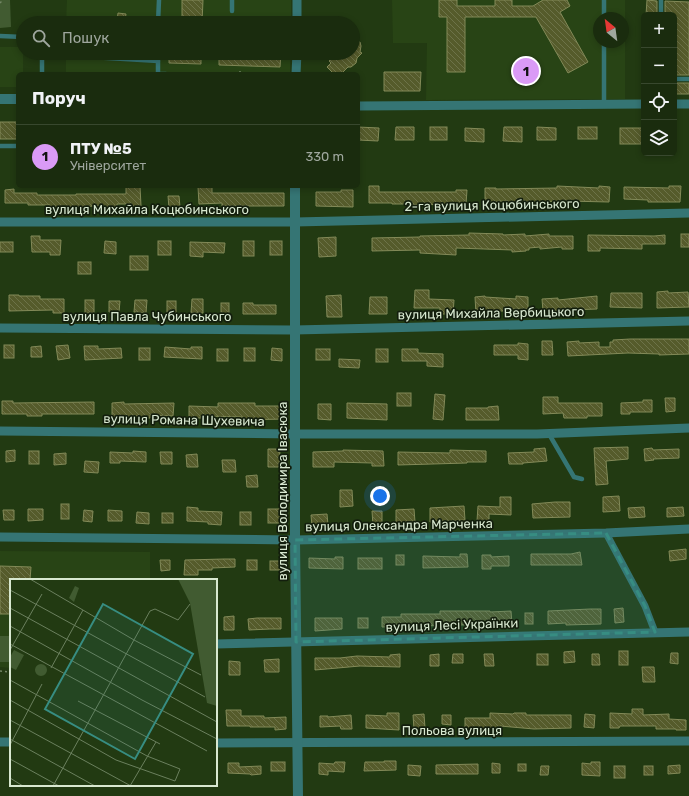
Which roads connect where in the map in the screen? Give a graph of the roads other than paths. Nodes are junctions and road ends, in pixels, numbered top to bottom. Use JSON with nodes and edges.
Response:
{"nodes":[{"id":1,"x":159,"y":0,"type":"edge"},
{"id":2,"x":232,"y":0,"type":"edge"},
{"id":3,"x":297,"y":0,"type":"edge"},
{"id":4,"x":604,"y":0,"type":"edge"},
{"id":5,"x":661,"y":0,"type":"edge"},
{"id":6,"x":232,"y":11,"type":"dead end"},
{"id":7,"x":604,"y":12,"type":"edge"},
{"id":8,"x":661,"y":12,"type":"edge"},
{"id":9,"x":158,"y":16,"type":"edge"},
{"id":10,"x":297,"y":16,"type":"edge"},
{"id":11,"x":0,"y":36,"type":"edge"},
{"id":12,"x":16,"y":37,"type":"edge"},
{"id":13,"x":604,"y":48,"type":"edge"},
{"id":14,"x":42,"y":60,"type":"edge"},
{"id":15,"x":141,"y":60,"type":"edge"},
{"id":16,"x":297,"y":60,"type":"edge"},
{"id":17,"x":158,"y":61,"type":"joint"},
{"id":18,"x":42,"y":72,"type":"edge"},
{"id":19,"x":158,"y":72,"type":"edge"},
{"id":20,"x":296,"y":72,"type":"edge"},
{"id":21,"x":677,"y":79,"type":"edge"},
{"id":22,"x":689,"y":79,"type":"edge"},
{"id":23,"x":0,"y":99,"type":"edge"},
{"id":24,"x":16,"y":99,"type":"edge"},
{"id":25,"x":641,"y":104,"type":"edge"},
{"id":26,"x":677,"y":104,"type":"edge"},
{"id":27,"x":689,"y":104,"type":"edge"},
{"id":28,"x":604,"y":105,"type":"junction"},
{"id":29,"x":360,"y":106,"type":"edge"},
{"id":30,"x":0,"y":146,"type":"edge"},
{"id":31,"x":16,"y":146,"type":"edge"},
{"id":32,"x":295,"y":188,"type":"edge"},
{"id":33,"x":689,"y":213,"type":"edge"},
{"id":34,"x":0,"y":222,"type":"edge"},
{"id":35,"x":295,"y":222,"type":"junction"},
{"id":36,"x":689,"y":322,"type":"edge"},
{"id":37,"x":0,"y":328,"type":"edge"},
{"id":38,"x":294,"y":330,"type":"junction"},
{"id":39,"x":689,"y":428,"type":"edge"},
{"id":40,"x":0,"y":431,"type":"edge"},
{"id":41,"x":296,"y":434,"type":"junction"},
{"id":42,"x":549,"y":434,"type":"junction"},
{"id":43,"x":582,"y":479,"type":"dead end"},
{"id":44,"x":689,"y":529,"type":"edge"},
{"id":45,"x":606,"y":533,"type":"junction"},
{"id":46,"x":0,"y":537,"type":"edge"},
{"id":47,"x":295,"y":540,"type":"junction"},
{"id":48,"x":655,"y":632,"type":"junction"},
{"id":49,"x":689,"y":632,"type":"edge"},
{"id":50,"x":296,"y":642,"type":"junction"},
{"id":51,"x":217,"y":644,"type":"edge"},
{"id":52,"x":689,"y":741,"type":"edge"},
{"id":53,"x":217,"y":743,"type":"edge"},
{"id":54,"x":297,"y":743,"type":"junction"},
{"id":55,"x":298,"y":796,"type":"edge"}],
"edges":[{"from":1,"to":9,"type":"lane"},
{"from":2,"to":6,"type":"lane"},
{"from":3,"to":10,"type":"street"},
{"from":4,"to":7,"type":"lane"},
{"from":5,"to":8,"type":"lane"},
{"from":11,"to":12,"type":"lane"},
{"from":13,"to":28,"type":"lane"},
{"from":14,"to":18,"type":"lane"},
{"from":15,"to":17,"type":"lane"},
{"from":16,"to":20,"type":"street"},
{"from":17,"to":19,"type":"lane"},
{"from":21,"to":22,"type":"lane"},
{"from":23,"to":24,"type":"street"},
{"from":25,"to":28,"type":"street"},
{"from":26,"to":27,"type":"street"},
{"from":28,"to":29,"type":"street"},
{"from":30,"to":31,"type":"lane"},
{"from":32,"to":35,"type":"street","name":"вулиця Володимира Івасюка"},
{"from":33,"to":35,"type":"street","name":"2-га вулиця Коцюбинського"},
{"from":34,"to":35,"type":"street","name":"вулиця Михайла Коцюбинського"},
{"from":35,"to":38,"type":"street","name":"вулиця Володимира Івасюка"},
{"from":36,"to":38,"type":"street","name":"вулиця Михайла Вербицького"},
{"from":37,"to":38,"type":"street","name":"вулиця Павла Чубинського"},
{"from":38,"to":41,"type":"street","name":"вулиця Володимира Івасюка"},
{"from":39,"to":42,"type":"street","name":"вулиця Романа Шухевича"},
{"from":40,"to":41,"type":"street","name":"вулиця Романа Шухевича"},
{"from":41,"to":42,"type":"street","name":"вулиця Романа Шухевича"},
{"from":41,"to":47,"type":"street","name":"вулиця Володимира Івасюка"},
{"from":42,"to":43,"type":"lane"},
{"from":44,"to":45,"type":"street","name":"вулиця Олександра Марченка"},
{"from":45,"to":47,"type":"street","name":"вулиця Олександра Марченка"},
{"from":45,"to":48,"type":"street"},
{"from":46,"to":47,"type":"street","name":"вулиця Олександра Марченка"},
{"from":47,"to":50,"type":"street","name":"вулиця Володимира Івасюка"},
{"from":48,"to":49,"type":"street","name":"вулиця Лесі Українки"},
{"from":48,"to":50,"type":"street","name":"вулиця Лесі Українки"},
{"from":50,"to":51,"type":"street","name":"вулиця Лесі Українки"},
{"from":50,"to":54,"type":"street","name":"вулиця Володимира Івасюка"},
{"from":52,"to":54,"type":"street","name":"Польова вулиця"},
{"from":53,"to":54,"type":"street","name":"Польова вулиця"},
{"from":54,"to":55,"type":"street","name":"вулиця Володимира Івасюка"}]}
